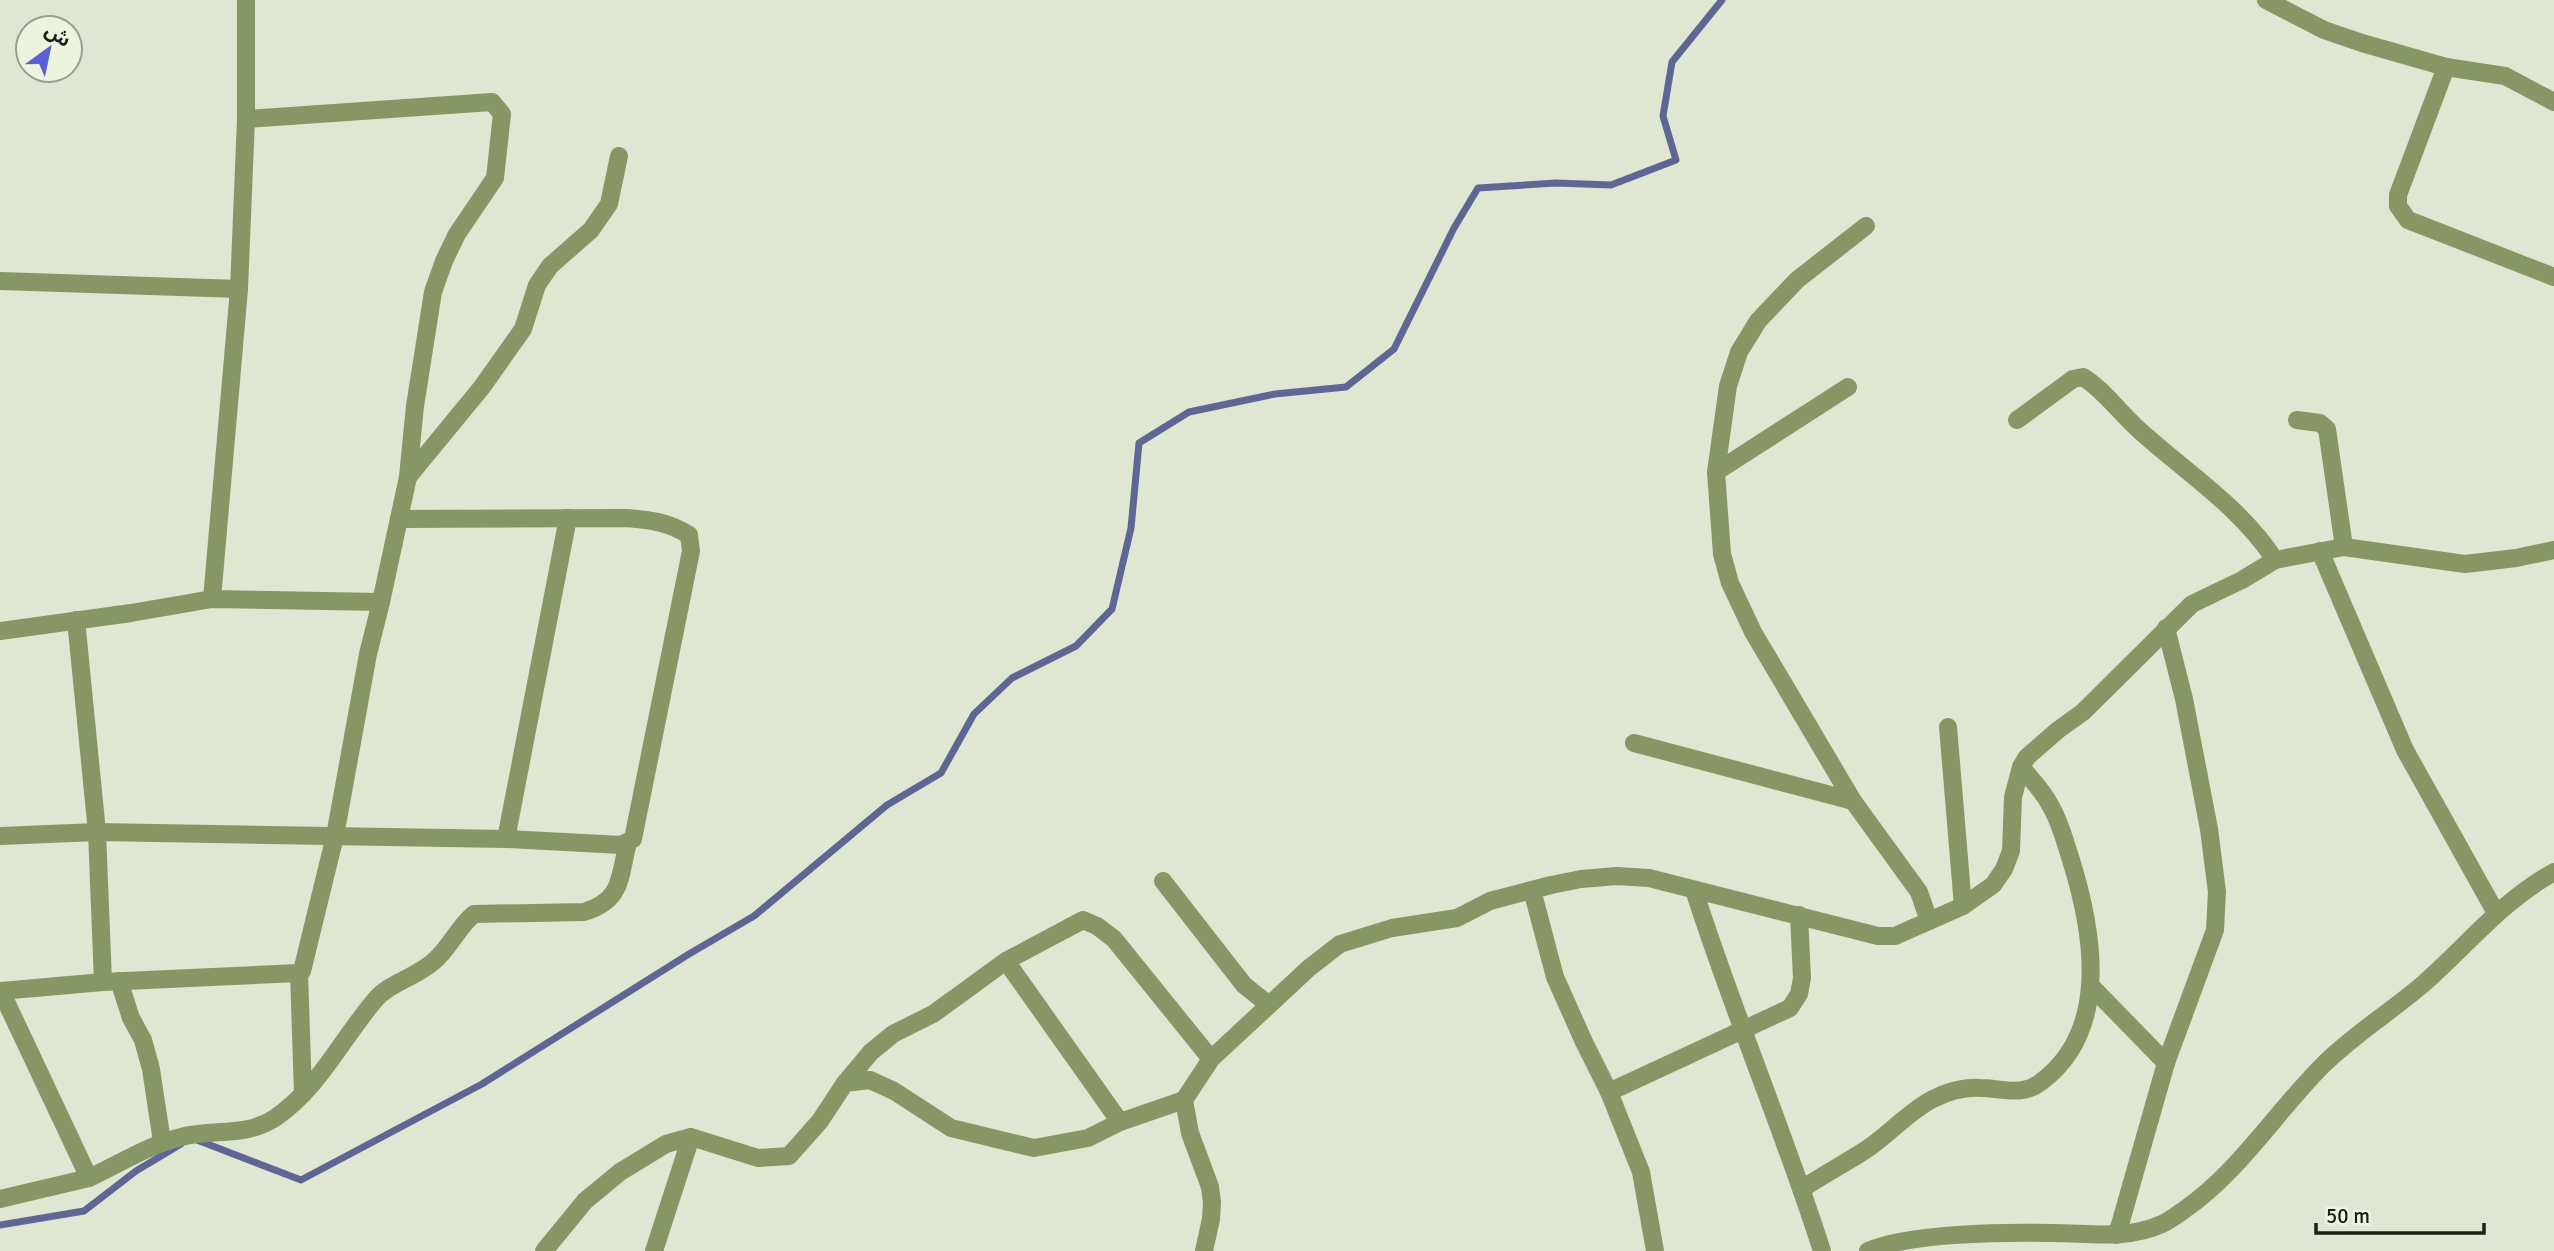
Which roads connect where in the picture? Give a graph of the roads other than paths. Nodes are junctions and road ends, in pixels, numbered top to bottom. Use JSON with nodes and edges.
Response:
{"nodes":[{"id":1,"x":246,"y":0,"type":"edge"},
{"id":2,"x":2266,"y":0,"type":"edge"},
{"id":3,"x":2446,"y":67,"type":"junction"},
{"id":4,"x":2554,"y":102,"type":"edge"},
{"id":5,"x":246,"y":120,"type":"junction"},
{"id":6,"x":619,"y":156,"type":"dead end"},
{"id":7,"x":1866,"y":226,"type":"dead end"},
{"id":8,"x":2554,"y":277,"type":"edge"},
{"id":9,"x":0,"y":281,"type":"edge"},
{"id":10,"x":239,"y":289,"type":"junction"},
{"id":11,"x":1848,"y":387,"type":"dead end"},
{"id":12,"x":2017,"y":420,"type":"dead end"},
{"id":13,"x":2297,"y":420,"type":"dead end"},
{"id":14,"x":1716,"y":472,"type":"junction"},
{"id":15,"x":408,"y":477,"type":"junction"},
{"id":16,"x":568,"y":518,"type":"junction"},
{"id":17,"x":399,"y":519,"type":"junction"},
{"id":18,"x":2344,"y":547,"type":"junction"},
{"id":19,"x":2554,"y":550,"type":"edge"},
{"id":20,"x":2320,"y":551,"type":"junction"},
{"id":21,"x":2275,"y":560,"type":"junction"},
{"id":22,"x":212,"y":599,"type":"junction"},
{"id":23,"x":381,"y":601,"type":"junction"},
{"id":24,"x":76,"y":620,"type":"junction"},
{"id":25,"x":2166,"y":628,"type":"junction"},
{"id":26,"x":0,"y":631,"type":"edge"},
{"id":27,"x":1948,"y":727,"type":"dead end"},
{"id":28,"x":1634,"y":743,"type":"dead end"},
{"id":29,"x":2021,"y":767,"type":"junction"},
{"id":30,"x":1853,"y":801,"type":"junction"},
{"id":31,"x":97,"y":832,"type":"junction"},
{"id":32,"x":0,"y":836,"type":"edge"},
{"id":33,"x":335,"y":836,"type":"junction"},
{"id":34,"x":506,"y":839,"type":"junction"},
{"id":35,"x":628,"y":842,"type":"junction"},
{"id":36,"x":2554,"y":872,"type":"edge"},
{"id":37,"x":1163,"y":881,"type":"dead end"},
{"id":38,"x":1531,"y":890,"type":"junction"},
{"id":39,"x":1694,"y":890,"type":"junction"},
{"id":40,"x":1963,"y":906,"type":"junction"},
{"id":41,"x":2496,"y":913,"type":"junction"},
{"id":42,"x":1798,"y":915,"type":"junction"},
{"id":43,"x":1928,"y":920,"type":"junction"},
{"id":44,"x":1006,"y":961,"type":"junction"},
{"id":45,"x":299,"y":973,"type":"junction"},
{"id":46,"x":111,"y":981,"type":"junction"},
{"id":47,"x":2091,"y":986,"type":"junction"},
{"id":48,"x":1,"y":991,"type":"edge"},
{"id":49,"x":1269,"y":1005,"type":"junction"},
{"id":50,"x":1743,"y":1028,"type":"junction"},
{"id":51,"x":1211,"y":1059,"type":"junction"},
{"id":52,"x":2166,"y":1063,"type":"junction"},
{"id":53,"x":845,"y":1083,"type":"junction"},
{"id":54,"x":1609,"y":1092,"type":"junction"},
{"id":55,"x":303,"y":1094,"type":"junction"},
{"id":56,"x":1184,"y":1100,"type":"junction"},
{"id":57,"x":1120,"y":1122,"type":"junction"},
{"id":58,"x":691,"y":1137,"type":"junction"},
{"id":59,"x":162,"y":1143,"type":"junction"},
{"id":60,"x":89,"y":1178,"type":"junction"},
{"id":61,"x":1802,"y":1189,"type":"junction"},
{"id":62,"x":0,"y":1199,"type":"edge"},
{"id":63,"x":2117,"y":1235,"type":"junction"},
{"id":64,"x":544,"y":1251,"type":"edge"},
{"id":65,"x":654,"y":1251,"type":"edge"},
{"id":66,"x":1203,"y":1251,"type":"edge"},
{"id":67,"x":1655,"y":1251,"type":"edge"},
{"id":68,"x":1822,"y":1251,"type":"edge"},
{"id":69,"x":1868,"y":1251,"type":"edge"}],
"edges":[{"from":1,"to":5,"type":"street"},
{"from":2,"to":3,"type":"street"},
{"from":3,"to":4,"type":"street"},
{"from":3,"to":8,"type":"street"},
{"from":5,"to":10,"type":"street"},
{"from":5,"to":15,"type":"street"},
{"from":6,"to":15,"type":"street"},
{"from":7,"to":14,"type":"street"},
{"from":9,"to":10,"type":"street"},
{"from":10,"to":22,"type":"street"},
{"from":11,"to":14,"type":"street"},
{"from":12,"to":21,"type":"street"},
{"from":13,"to":18,"type":"street"},
{"from":14,"to":30,"type":"street"},
{"from":15,"to":17,"type":"street"},
{"from":16,"to":17,"type":"street"},
{"from":16,"to":34,"type":"street"},
{"from":16,"to":35,"type":"street"},
{"from":17,"to":23,"type":"street"},
{"from":18,"to":19,"type":"street"},
{"from":18,"to":20,"type":"street"},
{"from":20,"to":21,"type":"street"},
{"from":20,"to":41,"type":"street"},
{"from":21,"to":25,"type":"street"},
{"from":22,"to":23,"type":"street"},
{"from":22,"to":24,"type":"street"},
{"from":23,"to":33,"type":"street"},
{"from":24,"to":26,"type":"street"},
{"from":24,"to":31,"type":"street"},
{"from":25,"to":29,"type":"street"},
{"from":25,"to":52,"type":"street"},
{"from":27,"to":40,"type":"street"},
{"from":28,"to":30,"type":"street"},
{"from":29,"to":40,"type":"street"},
{"from":29,"to":47,"type":"street"},
{"from":30,"to":43,"type":"street"},
{"from":31,"to":32,"type":"street"},
{"from":31,"to":33,"type":"street"},
{"from":31,"to":46,"type":"street"},
{"from":33,"to":34,"type":"street"},
{"from":33,"to":45,"type":"street"},
{"from":34,"to":35,"type":"street"},
{"from":35,"to":55,"type":"street"},
{"from":36,"to":41,"type":"street"},
{"from":37,"to":49,"type":"street"},
{"from":38,"to":39,"type":"street"},
{"from":38,"to":49,"type":"street"},
{"from":38,"to":54,"type":"street"},
{"from":39,"to":42,"type":"street"},
{"from":39,"to":50,"type":"street"},
{"from":40,"to":43,"type":"street"},
{"from":41,"to":63,"type":"street"},
{"from":42,"to":43,"type":"street"},
{"from":42,"to":50,"type":"street"},
{"from":44,"to":51,"type":"street"},
{"from":44,"to":53,"type":"street"},
{"from":44,"to":57,"type":"street"},
{"from":45,"to":46,"type":"street"},
{"from":45,"to":55,"type":"street"},
{"from":46,"to":48,"type":"street"},
{"from":46,"to":59,"type":"street"},
{"from":47,"to":52,"type":"street"},
{"from":47,"to":61,"type":"street"},
{"from":48,"to":60,"type":"street"},
{"from":49,"to":51,"type":"street"},
{"from":50,"to":54,"type":"street"},
{"from":50,"to":61,"type":"street"},
{"from":51,"to":56,"type":"street"},
{"from":52,"to":63,"type":"street"},
{"from":53,"to":57,"type":"street"},
{"from":53,"to":58,"type":"street"},
{"from":54,"to":67,"type":"street"},
{"from":55,"to":59,"type":"street"},
{"from":56,"to":57,"type":"street"},
{"from":56,"to":66,"type":"street"},
{"from":58,"to":64,"type":"street"},
{"from":58,"to":65,"type":"street"},
{"from":59,"to":60,"type":"street"},
{"from":60,"to":62,"type":"street"},
{"from":61,"to":68,"type":"street"},
{"from":63,"to":69,"type":"street"}]}
